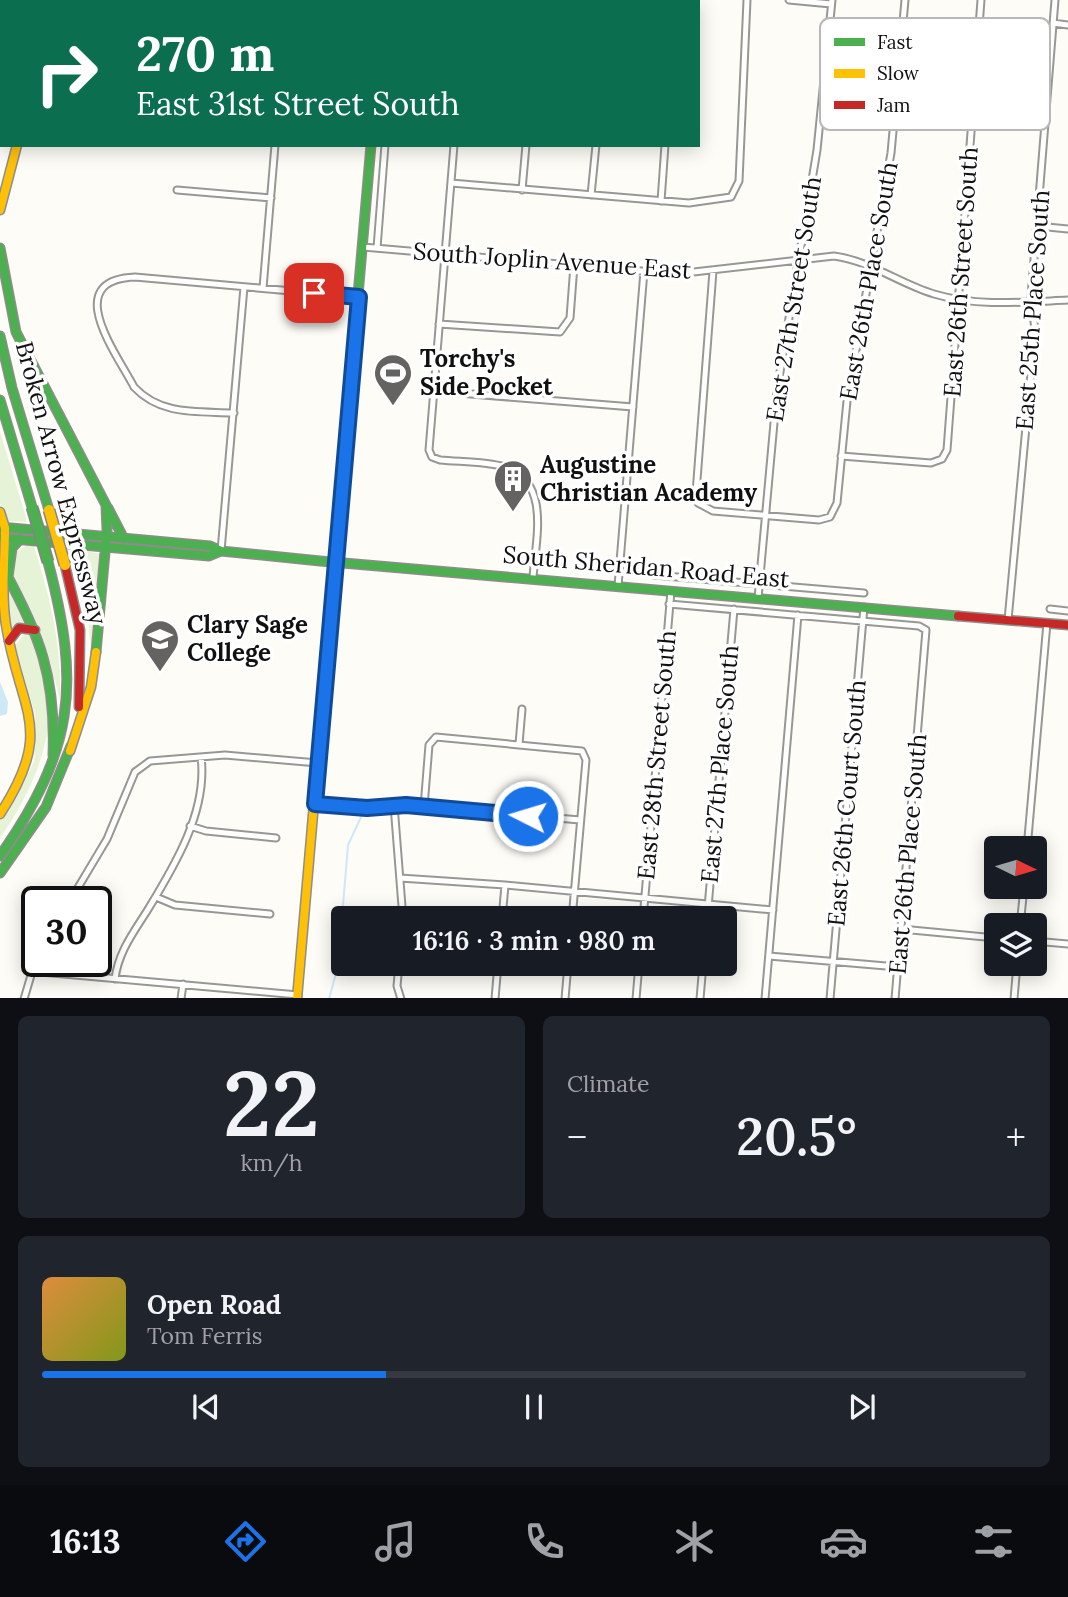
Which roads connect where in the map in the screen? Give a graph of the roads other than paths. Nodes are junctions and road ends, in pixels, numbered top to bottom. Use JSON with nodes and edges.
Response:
{"nodes":[{"id":1,"x":747,"y":0,"type":"edge"},
{"id":2,"x":789,"y":0,"type":"edge"},
{"id":3,"x":905,"y":0,"type":"edge"},
{"id":4,"x":981,"y":0,"type":"edge"},
{"id":5,"x":1055,"y":0,"type":"edge"},
{"id":6,"x":832,"y":2,"type":"edge"},
{"id":7,"x":904,"y":18,"type":"edge"},
{"id":8,"x":980,"y":18,"type":"edge"},
{"id":9,"x":1053,"y":23,"type":"junction"},
{"id":10,"x":1068,"y":25,"type":"edge"},
{"id":11,"x":1050,"y":61,"type":"edge"},
{"id":12,"x":820,"y":120,"type":"edge"},
{"id":13,"x":894,"y":130,"type":"edge"},
{"id":14,"x":972,"y":130,"type":"edge"},
{"id":15,"x":1045,"y":130,"type":"edge"},
{"id":16,"x":16,"y":147,"type":"edge"},
{"id":17,"x":275,"y":147,"type":"edge"},
{"id":18,"x":371,"y":147,"type":"edge"},
{"id":19,"x":385,"y":147,"type":"edge"},
{"id":20,"x":454,"y":147,"type":"edge"},
{"id":21,"x":526,"y":147,"type":"edge"},
{"id":22,"x":596,"y":147,"type":"edge"},
{"id":23,"x":665,"y":147,"type":"edge"},
{"id":24,"x":451,"y":183,"type":"junction"},
{"id":25,"x":177,"y":190,"type":"dead end"},
{"id":26,"x":522,"y":190,"type":"junction"},
{"id":27,"x":591,"y":195,"type":"junction"},
{"id":28,"x":271,"y":198,"type":"junction"},
{"id":29,"x":661,"y":201,"type":"junction"},
{"id":30,"x":0,"y":210,"type":"edge"},
{"id":31,"x":1037,"y":226,"type":"junction"},
{"id":32,"x":1068,"y":229,"type":"edge"},
{"id":33,"x":363,"y":247,"type":"junction"},
{"id":34,"x":0,"y":248,"type":"edge"},
{"id":35,"x":377,"y":248,"type":"junction"},
{"id":36,"x":445,"y":254,"type":"junction"},
{"id":37,"x":799,"y":259,"type":"junction"},
{"id":38,"x":574,"y":265,"type":"junction"},
{"id":39,"x":871,"y":267,"type":"junction"},
{"id":40,"x":644,"y":271,"type":"junction"},
{"id":41,"x":713,"y":271,"type":"junction"},
{"id":42,"x":244,"y":287,"type":"junction"},
{"id":43,"x":263,"y":288,"type":"junction"},
{"id":44,"x":359,"y":297,"type":"junction"},
{"id":45,"x":960,"y":298,"type":"junction"},
{"id":46,"x":1068,"y":300,"type":"edge"},
{"id":47,"x":1033,"y":303,"type":"junction"},
{"id":48,"x":439,"y":324,"type":"junction"},
{"id":49,"x":0,"y":336,"type":"edge"},
{"id":50,"x":433,"y":391,"type":"junction"},
{"id":51,"x":0,"y":400,"type":"edge"},
{"id":52,"x":633,"y":408,"type":"junction"},
{"id":53,"x":234,"y":413,"type":"junction"},
{"id":54,"x":841,"y":456,"type":"junction"},
{"id":55,"x":106,"y":505,"type":"junction"},
{"id":56,"x":0,"y":514,"type":"edge"},
{"id":57,"x":765,"y":516,"type":"junction"},
{"id":58,"x":3,"y":533,"type":"edge"},
{"id":59,"x":124,"y":539,"type":"junction"},
{"id":60,"x":20,"y":540,"type":"junction"},
{"id":61,"x":106,"y":542,"type":"junction"},
{"id":62,"x":221,"y":551,"type":"junction"},
{"id":63,"x":336,"y":561,"type":"junction"},
{"id":64,"x":654,"y":575,"type":"dead end"},
{"id":65,"x":5,"y":577,"type":"junction"},
{"id":66,"x":533,"y":578,"type":"junction"},
{"id":67,"x":759,"y":584,"type":"junction"},
{"id":68,"x":618,"y":586,"type":"junction"},
{"id":69,"x":671,"y":591,"type":"junction"},
{"id":70,"x":864,"y":593,"type":"dead end"},
{"id":71,"x":758,"y":598,"type":"junction"},
{"id":72,"x":670,"y":604,"type":"junction"},
{"id":73,"x":864,"y":607,"type":"junction"},
{"id":74,"x":734,"y":609,"type":"junction"},
{"id":75,"x":1050,"y":609,"type":"dead end"},
{"id":76,"x":1068,"y":611,"type":"edge"},
{"id":77,"x":798,"y":615,"type":"junction"},
{"id":78,"x":1008,"y":620,"type":"junction"},
{"id":79,"x":863,"y":621,"type":"junction"},
{"id":80,"x":1047,"y":623,"type":"junction"},
{"id":81,"x":1068,"y":625,"type":"edge"},
{"id":82,"x":924,"y":628,"type":"joint"},
{"id":83,"x":35,"y":630,"type":"junction"},
{"id":84,"x":9,"y":641,"type":"junction"},
{"id":85,"x":522,"y":709,"type":"dead end"},
{"id":86,"x":519,"y":744,"type":"junction"},
{"id":87,"x":70,"y":751,"type":"junction"},
{"id":88,"x":201,"y":757,"type":"junction"},
{"id":89,"x":318,"y":763,"type":"junction"},
{"id":90,"x":52,"y":769,"type":"junction"},
{"id":91,"x":315,"y":804,"type":"junction"},
{"id":92,"x":394,"y":805,"type":"junction"},
{"id":93,"x":424,"y":807,"type":"junction"},
{"id":94,"x":0,"y":814,"type":"edge"},
{"id":95,"x":580,"y":820,"type":"junction"},
{"id":96,"x":190,"y":826,"type":"junction"},
{"id":97,"x":1028,"y":836,"type":"edge"},
{"id":98,"x":276,"y":838,"type":"dead end"},
{"id":99,"x":6,"y":858,"type":"edge"},
{"id":100,"x":0,"y":873,"type":"edge"},
{"id":101,"x":400,"y":878,"type":"junction"},
{"id":102,"x":0,"y":883,"type":"edge"},
{"id":103,"x":505,"y":885,"type":"junction"},
{"id":104,"x":79,"y":886,"type":"edge"},
{"id":105,"x":574,"y":893,"type":"junction"},
{"id":106,"x":156,"y":897,"type":"junction"},
{"id":107,"x":645,"y":899,"type":"junction"},
{"id":108,"x":708,"y":905,"type":"junction"},
{"id":109,"x":401,"y":906,"type":"edge"},
{"id":110,"x":503,"y":906,"type":"edge"},
{"id":111,"x":573,"y":906,"type":"edge"},
{"id":112,"x":644,"y":906,"type":"edge"},
{"id":113,"x":773,"y":910,"type":"junction"},
{"id":114,"x":270,"y":914,"type":"dead end"},
{"id":115,"x":901,"y":929,"type":"junction"},
{"id":116,"x":984,"y":937,"type":"edge"},
{"id":117,"x":1047,"y":942,"type":"edge"},
{"id":118,"x":1068,"y":944,"type":"edge"},
{"id":119,"x":769,"y":956,"type":"junction"},
{"id":120,"x":833,"y":961,"type":"junction"},
{"id":121,"x":898,"y":967,"type":"junction"},
{"id":122,"x":398,"y":976,"type":"edge"},
{"id":123,"x":497,"y":976,"type":"edge"},
{"id":124,"x":567,"y":976,"type":"edge"},
{"id":125,"x":638,"y":976,"type":"edge"},
{"id":126,"x":702,"y":976,"type":"edge"},
{"id":127,"x":1016,"y":976,"type":"edge"},
{"id":128,"x":29,"y":977,"type":"edge"},
{"id":129,"x":94,"y":977,"type":"edge"},
{"id":130,"x":115,"y":979,"type":"junction"},
{"id":131,"x":183,"y":984,"type":"junction"},
{"id":132,"x":298,"y":997,"type":"edge"},
{"id":133,"x":24,"y":998,"type":"edge"},
{"id":134,"x":181,"y":998,"type":"edge"},
{"id":135,"x":401,"y":998,"type":"edge"},
{"id":136,"x":495,"y":998,"type":"edge"},
{"id":137,"x":565,"y":998,"type":"edge"},
{"id":138,"x":636,"y":998,"type":"edge"},
{"id":139,"x":700,"y":998,"type":"edge"},
{"id":140,"x":765,"y":998,"type":"edge"},
{"id":141,"x":830,"y":998,"type":"edge"},
{"id":142,"x":895,"y":998,"type":"edge"},
{"id":143,"x":1014,"y":998,"type":"edge"}],
"edges":[{"from":1,"to":29,"type":"street"},
{"from":2,"to":6,"type":"street"},
{"from":3,"to":7,"type":"street","name":"East 26th Place South"},
{"from":4,"to":8,"type":"street","name":"East 26th Street South"},
{"from":5,"to":9,"type":"street","name":"East 25th Place South"},
{"from":9,"to":10,"type":"street"},
{"from":9,"to":11,"type":"street","name":"East 25th Place South"},
{"from":12,"to":37,"type":"street","name":"East 27th Street South"},
{"from":13,"to":39,"type":"street","name":"East 26th Place South"},
{"from":14,"to":45,"type":"street","name":"East 26th Street South"},
{"from":15,"to":31,"type":"street","name":"East 25th Place South"},
{"from":16,"to":30,"type":"main road"},
{"from":17,"to":28,"type":"street"},
{"from":18,"to":33,"type":"main road"},
{"from":19,"to":35,"type":"street"},
{"from":20,"to":24,"type":"street"},
{"from":21,"to":26,"type":"street"},
{"from":22,"to":27,"type":"street"},
{"from":23,"to":29,"type":"street"},
{"from":24,"to":26,"type":"street"},
{"from":24,"to":36,"type":"street"},
{"from":25,"to":28,"type":"street"},
{"from":26,"to":27,"type":"street"},
{"from":27,"to":29,"type":"street"},
{"from":28,"to":43,"type":"street"},
{"from":31,"to":32,"type":"street"},
{"from":31,"to":47,"type":"street","name":"East 25th Place South"},
{"from":33,"to":35,"type":"street","name":"South Joplin Avenue East"},
{"from":33,"to":44,"type":"main road"},
{"from":34,"to":55,"type":"main road"},
{"from":35,"to":36,"type":"street","name":"South Joplin Avenue East"},
{"from":36,"to":38,"type":"street","name":"South Joplin Avenue East"},
{"from":36,"to":48,"type":"street"},
{"from":37,"to":39,"type":"street","name":"South Joplin Avenue East"},
{"from":37,"to":41,"type":"street","name":"South Joplin Avenue East"},
{"from":37,"to":57,"type":"street","name":"East 27th Street South"},
{"from":38,"to":40,"type":"street","name":"South Joplin Avenue East"},
{"from":38,"to":48,"type":"street"},
{"from":39,"to":45,"type":"street","name":"South Joplin Avenue East"},
{"from":39,"to":54,"type":"street","name":"East 26th Place South"},
{"from":40,"to":41,"type":"street","name":"South Joplin Avenue East"},
{"from":40,"to":52,"type":"street"},
{"from":41,"to":57,"type":"street"},
{"from":42,"to":43,"type":"street"},
{"from":42,"to":53,"type":"street"},
{"from":42,"to":53,"type":"street"},
{"from":43,"to":44,"type":"street"},
{"from":44,"to":63,"type":"main road"},
{"from":45,"to":47,"type":"street","name":"South Joplin Avenue East"},
{"from":45,"to":54,"type":"street","name":"East 26th Street South"},
{"from":46,"to":47,"type":"street","name":"South Joplin Avenue East"},
{"from":47,"to":78,"type":"street","name":"East 25th Place South"},
{"from":48,"to":50,"type":"street"},
{"from":49,"to":87,"type":"main road","name":"Broken Arrow Expressway","bridge":true},
{"from":50,"to":52,"type":"street"},
{"from":50,"to":66,"type":"street"},
{"from":51,"to":90,"type":"main road","name":"Broken Arrow Expressway","bridge":true},
{"from":52,"to":68,"type":"street"},
{"from":53,"to":62,"type":"street"},
{"from":54,"to":57,"type":"street","name":"East 26th Place South"},
{"from":55,"to":59,"type":"main road"},
{"from":55,"to":61,"type":"main road"},
{"from":56,"to":58,"type":"main road"},
{"from":57,"to":67,"type":"street","name":"East 27th Street South"},
{"from":58,"to":60,"type":"main road","name":"South Sheridan Road East"},
{"from":58,"to":61,"type":"main road","name":"South Sheridan Road East"},
{"from":58,"to":65,"type":"main road"},
{"from":59,"to":61,"type":"main road","name":"South Sheridan Road East"},
{"from":59,"to":62,"type":"main road","name":"South Sheridan Road East"},
{"from":60,"to":61,"type":"main road","name":"South Sheridan Road East"},
{"from":60,"to":65,"type":"main road"},
{"from":61,"to":62,"type":"main road","name":"South Sheridan Road East"},
{"from":61,"to":87,"type":"main road"},
{"from":62,"to":63,"type":"main road","name":"South Sheridan Road East"},
{"from":63,"to":66,"type":"main road","name":"South Sheridan Road East"},
{"from":63,"to":89,"type":"main road"},
{"from":64,"to":67,"type":"street","name":"South Sheridan Road East"},
{"from":65,"to":83,"type":"main road"},
{"from":65,"to":84,"type":"main road"},
{"from":66,"to":68,"type":"main road","name":"South Sheridan Road East"},
{"from":67,"to":70,"type":"street","name":"South Sheridan Road East"},
{"from":67,"to":71,"type":"street","name":"East 27th Street South"},
{"from":68,"to":69,"type":"main road","name":"South Sheridan Road East"},
{"from":69,"to":71,"type":"main road","name":"South Sheridan Road East"},
{"from":69,"to":72,"type":"street","name":"East 28th Street South"},
{"from":71,"to":73,"type":"main road","name":"South Sheridan Road East"},
{"from":72,"to":74,"type":"street","name":"South Sheridan Road East"},
{"from":72,"to":107,"type":"street","name":"East 28th Street South"},
{"from":73,"to":78,"type":"main road","name":"South Sheridan Road East"},
{"from":73,"to":79,"type":"street","name":"East 26th Court South"},
{"from":74,"to":77,"type":"street","name":"South Sheridan Road East"},
{"from":74,"to":108,"type":"street","name":"East 27th Place South"},
{"from":75,"to":76,"type":"street"},
{"from":77,"to":79,"type":"street","name":"South Sheridan Road East"},
{"from":77,"to":113,"type":"street"},
{"from":78,"to":80,"type":"main road","name":"South Sheridan Road East"},
{"from":79,"to":82,"type":"street","name":"South Sheridan Road East"},
{"from":79,"to":120,"type":"street","name":"East 26th Court South"},
{"from":80,"to":81,"type":"main road","name":"South Sheridan Road East"},
{"from":80,"to":97,"type":"street"},
{"from":82,"to":115,"type":"street","name":"East 26th Place South"},
{"from":83,"to":84,"type":"main road"},
{"from":83,"to":90,"type":"main road"},
{"from":84,"to":94,"type":"main road"},
{"from":85,"to":86,"type":"street"},
{"from":86,"to":93,"type":"street"},
{"from":86,"to":95,"type":"street"},
{"from":87,"to":99,"type":"main road","name":"Broken Arrow Expressway"},
{"from":88,"to":89,"type":"street"},
{"from":88,"to":96,"type":"street"},
{"from":88,"to":104,"type":"street"},
{"from":89,"to":91,"type":"main road"},
{"from":90,"to":99,"type":"main road","name":"Broken Arrow Expressway"},
{"from":91,"to":92,"type":"street"},
{"from":91,"to":132,"type":"main road"},
{"from":92,"to":93,"type":"street"},
{"from":92,"to":101,"type":"street"},
{"from":93,"to":95,"type":"street"},
{"from":95,"to":105,"type":"street"},
{"from":96,"to":98,"type":"street"},
{"from":96,"to":106,"type":"street"},
{"from":99,"to":100,"type":"main road","name":"Broken Arrow Expressway"},
{"from":99,"to":102,"type":"main road"},
{"from":101,"to":103,"type":"street"},
{"from":101,"to":109,"type":"street"},
{"from":103,"to":105,"type":"street"},
{"from":103,"to":110,"type":"street"},
{"from":105,"to":107,"type":"street"},
{"from":105,"to":111,"type":"street"},
{"from":106,"to":114,"type":"street"},
{"from":106,"to":130,"type":"street"},
{"from":107,"to":108,"type":"street"},
{"from":107,"to":112,"type":"street","name":"East 28th Street South"},
{"from":108,"to":113,"type":"street"},
{"from":113,"to":119,"type":"street"},
{"from":115,"to":116,"type":"street"},
{"from":115,"to":121,"type":"street","name":"East 26th Place South"},
{"from":117,"to":118,"type":"street"},
{"from":119,"to":120,"type":"street"},
{"from":119,"to":140,"type":"street"},
{"from":120,"to":121,"type":"street"},
{"from":120,"to":141,"type":"street","name":"East 26th Court South"},
{"from":121,"to":142,"type":"street","name":"East 26th Place South"},
{"from":122,"to":135,"type":"street"},
{"from":123,"to":136,"type":"street"},
{"from":124,"to":137,"type":"street"},
{"from":125,"to":138,"type":"street"},
{"from":126,"to":139,"type":"street"},
{"from":127,"to":143,"type":"street"},
{"from":128,"to":133,"type":"street"},
{"from":129,"to":130,"type":"street"},
{"from":130,"to":131,"type":"street"},
{"from":131,"to":132,"type":"street"},
{"from":131,"to":134,"type":"street"}]}
